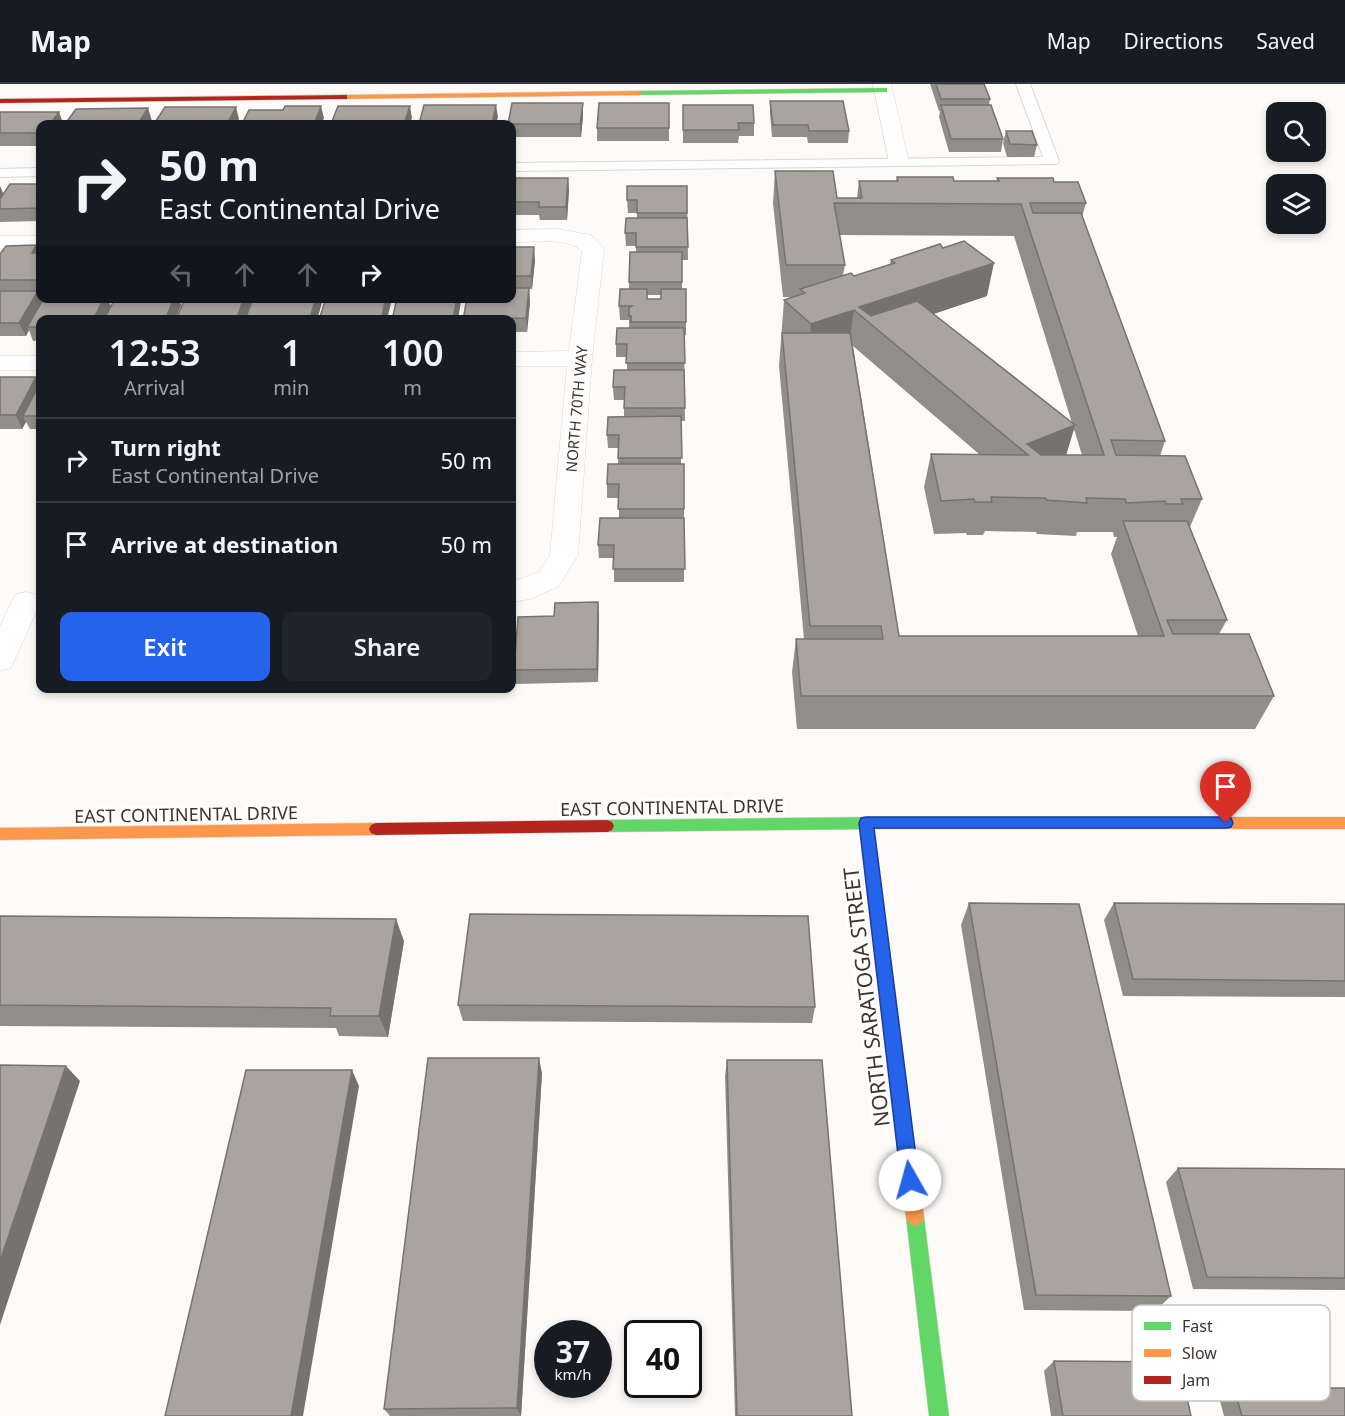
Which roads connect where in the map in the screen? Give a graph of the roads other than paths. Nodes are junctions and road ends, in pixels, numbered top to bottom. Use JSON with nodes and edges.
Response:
{"nodes":[{"id":1,"x":1023,"y":84,"type":"edge"},
{"id":2,"x":883,"y":87,"type":"edge"},
{"id":3,"x":0,"y":100,"type":"edge"},
{"id":4,"x":899,"y":162,"type":"junction"},
{"id":5,"x":516,"y":167,"type":"edge"},
{"id":6,"x":36,"y":172,"type":"edge"},
{"id":7,"x":0,"y":173,"type":"edge"},
{"id":8,"x":516,"y":236,"type":"edge"},
{"id":9,"x":36,"y":242,"type":"edge"},
{"id":10,"x":0,"y":243,"type":"edge"},
{"id":11,"x":580,"y":358,"type":"junction"},
{"id":12,"x":516,"y":359,"type":"edge"},
{"id":13,"x":0,"y":363,"type":"edge"},
{"id":14,"x":36,"y":363,"type":"edge"},
{"id":15,"x":516,"y":592,"type":"edge"},
{"id":16,"x":22,"y":602,"type":"edge"},
{"id":17,"x":0,"y":660,"type":"edge"},
{"id":18,"x":866,"y":823,"type":"junction"},
{"id":19,"x":1345,"y":823,"type":"edge"},
{"id":20,"x":0,"y":834,"type":"edge"},
{"id":21,"x":939,"y":1416,"type":"edge"}],
"edges":[{"from":1,"to":4,"type":"lane"},
{"from":2,"to":3,"type":"street"},
{"from":2,"to":4,"type":"street"},
{"from":4,"to":5,"type":"lane"},
{"from":6,"to":7,"type":"lane"},
{"from":8,"to":11,"type":"street","name":"NORTH 70TH WAY"},
{"from":9,"to":10,"type":"street"},
{"from":11,"to":12,"type":"street"},
{"from":11,"to":15,"type":"street","name":"NORTH 70TH WAY"},
{"from":13,"to":14,"type":"street"},
{"from":16,"to":17,"type":"street"},
{"from":18,"to":19,"type":"street","name":"EAST CONTINENTAL DRIVE"},
{"from":18,"to":20,"type":"street","name":"EAST CONTINENTAL DRIVE"},
{"from":18,"to":21,"type":"street","name":"NORTH SARATOGA STREET"}]}
